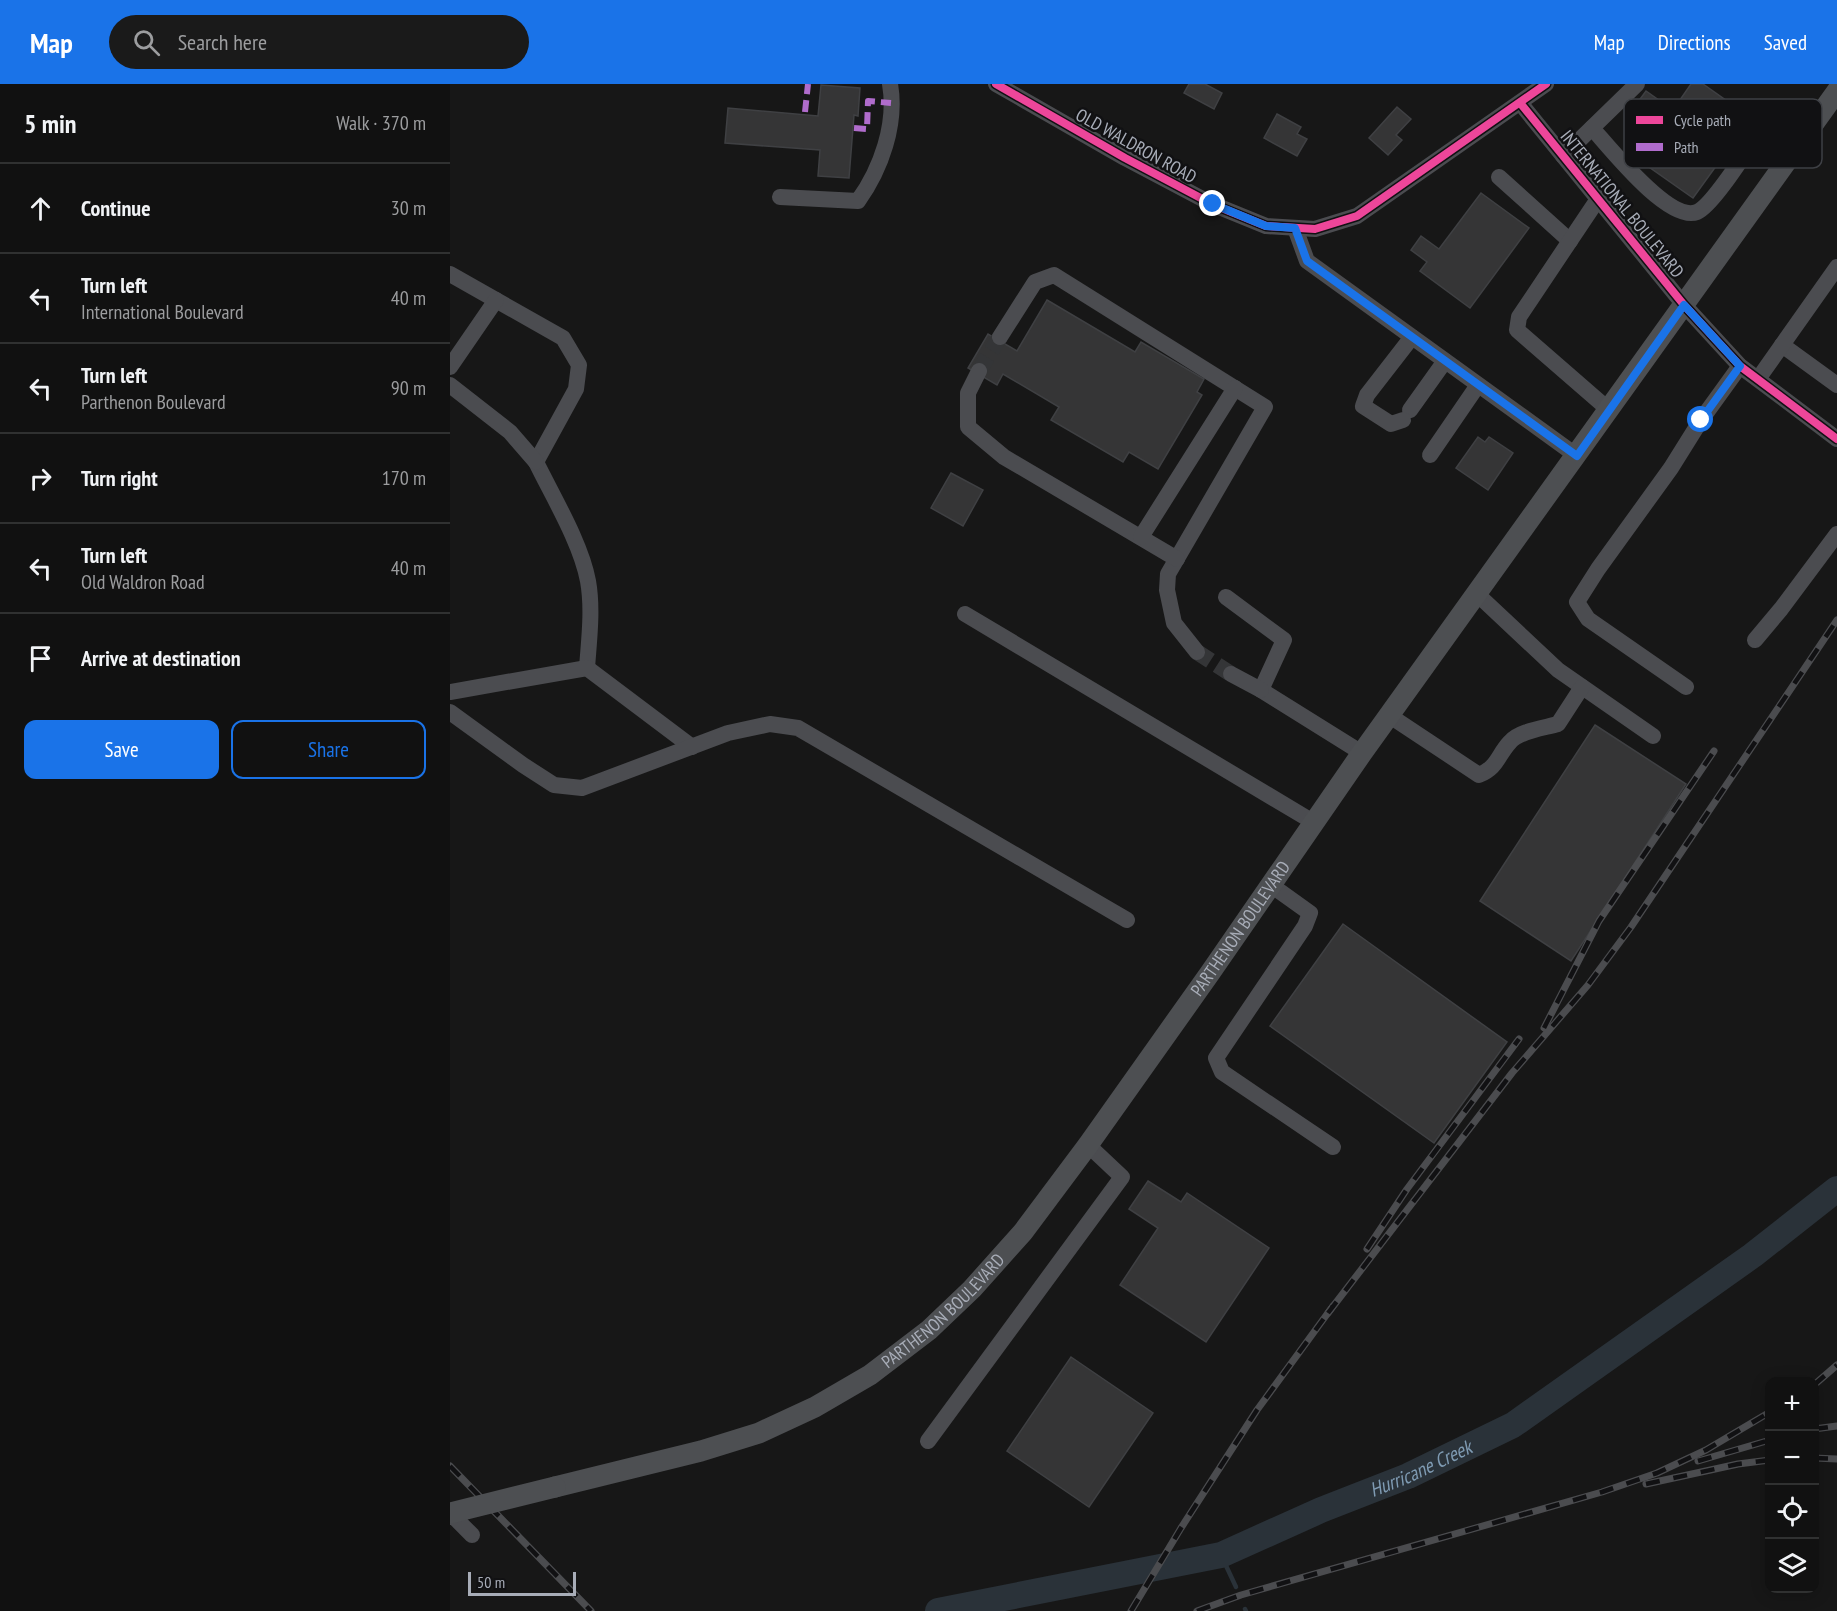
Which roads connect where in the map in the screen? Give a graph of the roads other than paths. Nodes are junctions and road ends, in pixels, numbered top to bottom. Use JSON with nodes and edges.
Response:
{"nodes":[{"id":1,"x":890,"y":84,"type":"edge"},
{"id":2,"x":996,"y":84,"type":"edge"},
{"id":3,"x":1546,"y":84,"type":"edge"},
{"id":4,"x":1637,"y":84,"type":"edge"},
{"id":5,"x":1837,"y":91,"type":"edge"},
{"id":6,"x":1521,"y":104,"type":"junction"},
{"id":7,"x":1822,"y":112,"type":"edge"},
{"id":8,"x":1592,"y":128,"type":"junction"},
{"id":9,"x":1563,"y":156,"type":"junction"},
{"id":10,"x":1624,"y":163,"type":"edge"},
{"id":11,"x":1628,"y":168,"type":"edge"},
{"id":12,"x":1734,"y":168,"type":"edge"},
{"id":13,"x":1782,"y":168,"type":"edge"},
{"id":14,"x":1499,"y":177,"type":"dead end"},
{"id":15,"x":780,"y":197,"type":"dead end"},
{"id":16,"x":1598,"y":199,"type":"junction"},
{"id":17,"x":1295,"y":228,"type":"junction"},
{"id":18,"x":1570,"y":241,"type":"junction"},
{"id":19,"x":1837,"y":267,"type":"edge"},
{"id":20,"x":450,"y":274,"type":"edge"},
{"id":21,"x":496,"y":300,"type":"junction"},
{"id":22,"x":1684,"y":305,"type":"junction"},
{"id":23,"x":1000,"y":336,"type":"tunnel mouth"},
{"id":24,"x":1412,"y":337,"type":"junction"},
{"id":25,"x":456,"y":345,"type":"edge"},
{"id":26,"x":1782,"y":345,"type":"junction"},
{"id":27,"x":1445,"y":361,"type":"junction"},
{"id":28,"x":1740,"y":366,"type":"junction"},
{"id":29,"x":450,"y":367,"type":"edge"},
{"id":30,"x":979,"y":371,"type":"tunnel mouth"},
{"id":31,"x":1758,"y":379,"type":"junction"},
{"id":32,"x":450,"y":385,"type":"edge"},
{"id":33,"x":1478,"y":385,"type":"junction"},
{"id":34,"x":1837,"y":385,"type":"edge"},
{"id":35,"x":1235,"y":388,"type":"junction"},
{"id":36,"x":1609,"y":410,"type":"junction"},
{"id":37,"x":1837,"y":439,"type":"edge"},
{"id":38,"x":1430,"y":454,"type":"dead end"},
{"id":39,"x":1577,"y":456,"type":"junction"},
{"id":40,"x":536,"y":462,"type":"junction"},
{"id":41,"x":1837,"y":534,"type":"edge"},
{"id":42,"x":1141,"y":537,"type":"junction"},
{"id":43,"x":1177,"y":559,"type":"junction"},
{"id":44,"x":1477,"y":594,"type":"junction"},
{"id":45,"x":1226,"y":597,"type":"dead end"},
{"id":46,"x":966,"y":614,"type":"dead end"},
{"id":47,"x":1755,"y":640,"type":"dead end"},
{"id":48,"x":1197,"y":652,"type":"tunnel mouth"},
{"id":49,"x":587,"y":668,"type":"junction"},
{"id":50,"x":1231,"y":674,"type":"tunnel mouth"},
{"id":51,"x":1582,"y":687,"type":"junction"},
{"id":52,"x":1686,"y":687,"type":"dead end"},
{"id":53,"x":1261,"y":690,"type":"junction"},
{"id":54,"x":450,"y":692,"type":"edge"},
{"id":55,"x":450,"y":712,"type":"edge"},
{"id":56,"x":1390,"y":716,"type":"junction"},
{"id":57,"x":1653,"y":736,"type":"dead end"},
{"id":58,"x":692,"y":747,"type":"junction"},
{"id":59,"x":1362,"y":753,"type":"junction"},
{"id":60,"x":1315,"y":823,"type":"junction"},
{"id":61,"x":1271,"y":885,"type":"junction"},
{"id":62,"x":1126,"y":920,"type":"dead end"},
{"id":63,"x":1088,"y":1145,"type":"junction"},
{"id":64,"x":1333,"y":1147,"type":"dead end"},
{"id":65,"x":928,"y":1441,"type":"dead end"},
{"id":66,"x":450,"y":1513,"type":"edge"},
{"id":67,"x":472,"y":1535,"type":"dead end"}],
"edges":[{"from":1,"to":15,"type":"street"},
{"from":2,"to":17,"type":"street","name":"OLD WALDRON ROAD"},
{"from":3,"to":6,"type":"street","name":"OLD WALDRON ROAD"},
{"from":4,"to":8,"type":"street"},
{"from":5,"to":7,"type":"main road","name":"PARTHENON BOULEVARD"},
{"from":6,"to":9,"type":"street","name":"INTERNATIONAL BOULEVARD"},
{"from":6,"to":17,"type":"street","name":"OLD WALDRON ROAD"},
{"from":8,"to":9,"type":"street"},
{"from":8,"to":10,"type":"street"},
{"from":9,"to":16,"type":"street","name":"INTERNATIONAL BOULEVARD"},
{"from":11,"to":12,"type":"street"},
{"from":13,"to":22,"type":"main road","name":"PARTHENON BOULEVARD"},
{"from":14,"to":18,"type":"street"},
{"from":16,"to":18,"type":"street"},
{"from":16,"to":22,"type":"street","name":"INTERNATIONAL BOULEVARD"},
{"from":17,"to":24,"type":"street"},
{"from":18,"to":36,"type":"street"},
{"from":19,"to":26,"type":"street"},
{"from":20,"to":21,"type":"street"},
{"from":21,"to":25,"type":"street"},
{"from":21,"to":40,"type":"street"},
{"from":22,"to":28,"type":"street","name":"INTERNATIONAL BOULEVARD"},
{"from":22,"to":36,"type":"main road","name":"PARTHENON BOULEVARD"},
{"from":23,"to":35,"type":"street"},
{"from":24,"to":27,"type":"street"},
{"from":24,"to":27,"type":"street"},
{"from":25,"to":29,"type":"street"},
{"from":26,"to":31,"type":"street"},
{"from":26,"to":34,"type":"street"},
{"from":27,"to":33,"type":"street"},
{"from":28,"to":31,"type":"street","name":"INTERNATIONAL BOULEVARD"},
{"from":28,"to":52,"type":"street"},
{"from":30,"to":42,"type":"street"},
{"from":31,"to":37,"type":"street","name":"INTERNATIONAL BOULEVARD"},
{"from":32,"to":40,"type":"street"},
{"from":33,"to":38,"type":"street"},
{"from":33,"to":39,"type":"street"},
{"from":35,"to":42,"type":"street"},
{"from":35,"to":43,"type":"street"},
{"from":36,"to":39,"type":"main road","name":"PARTHENON BOULEVARD"},
{"from":39,"to":44,"type":"main road","name":"PARTHENON BOULEVARD"},
{"from":40,"to":49,"type":"street"},
{"from":41,"to":47,"type":"street"},
{"from":42,"to":43,"type":"street"},
{"from":43,"to":48,"type":"street"},
{"from":44,"to":51,"type":"street"},
{"from":44,"to":56,"type":"main road","name":"PARTHENON BOULEVARD"},
{"from":45,"to":53,"type":"street"},
{"from":46,"to":60,"type":"street"},
{"from":49,"to":54,"type":"street"},
{"from":49,"to":58,"type":"street"},
{"from":50,"to":53,"type":"street"},
{"from":51,"to":56,"type":"street"},
{"from":51,"to":57,"type":"street"},
{"from":53,"to":59,"type":"street"},
{"from":55,"to":58,"type":"street"},
{"from":56,"to":59,"type":"main road","name":"PARTHENON BOULEVARD"},
{"from":58,"to":62,"type":"street"},
{"from":59,"to":60,"type":"main road","name":"PARTHENON BOULEVARD"},
{"from":60,"to":61,"type":"main road","name":"PARTHENON BOULEVARD"},
{"from":61,"to":63,"type":"main road","name":"PARTHENON BOULEVARD"},
{"from":61,"to":64,"type":"street"},
{"from":63,"to":65,"type":"street"},
{"from":63,"to":66,"type":"main road","name":"PARTHENON BOULEVARD","bridge":true},
{"from":66,"to":67,"type":"street"}]}
